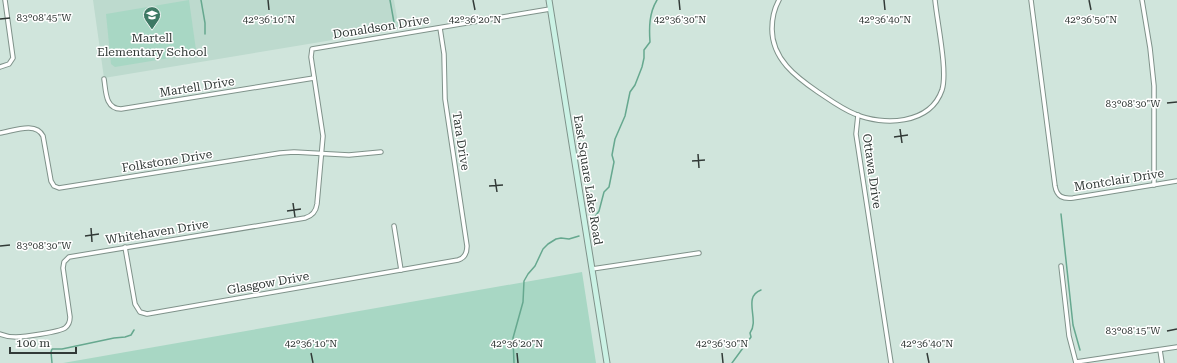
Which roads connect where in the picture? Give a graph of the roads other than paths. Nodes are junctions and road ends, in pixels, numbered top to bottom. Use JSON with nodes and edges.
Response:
{"nodes":[{"id":1,"x":5,"y":0,"type":"edge"},
{"id":2,"x":549,"y":0,"type":"edge"},
{"id":3,"x":779,"y":0,"type":"edge"},
{"id":4,"x":935,"y":0,"type":"edge"},
{"id":5,"x":1031,"y":0,"type":"edge"},
{"id":6,"x":1142,"y":0,"type":"edge"},
{"id":7,"x":550,"y":9,"type":"junction"},
{"id":8,"x":440,"y":28,"type":"junction"},
{"id":9,"x":0,"y":67,"type":"edge"},
{"id":10,"x":314,"y":78,"type":"junction"},
{"id":11,"x":104,"y":79,"type":"dead end"},
{"id":12,"x":858,"y":116,"type":"junction"},
{"id":13,"x":0,"y":133,"type":"edge"},
{"id":14,"x":381,"y":152,"type":"dead end"},
{"id":15,"x":322,"y":154,"type":"junction"},
{"id":16,"x":1177,"y":181,"type":"edge"},
{"id":17,"x":1154,"y":185,"type":"junction"},
{"id":18,"x":394,"y":226,"type":"dead end"},
{"id":19,"x":125,"y":247,"type":"junction"},
{"id":20,"x":699,"y":253,"type":"dead end"},
{"id":21,"x":465,"y":256,"type":"joint"},
{"id":22,"x":1061,"y":266,"type":"dead end"},
{"id":23,"x":592,"y":269,"type":"junction"},
{"id":24,"x":401,"y":270,"type":"junction"},
{"id":25,"x":0,"y":334,"type":"edge"},
{"id":26,"x":1177,"y":347,"type":"edge"},
{"id":27,"x":1160,"y":350,"type":"junction"},
{"id":28,"x":607,"y":363,"type":"edge"},
{"id":29,"x":891,"y":363,"type":"edge"},
{"id":30,"x":1076,"y":363,"type":"edge"},
{"id":31,"x":1162,"y":363,"type":"edge"}],
"edges":[{"from":1,"to":9,"type":"street"},
{"from":2,"to":7,"type":"main road","name":"East Square Lake Road"},
{"from":3,"to":12,"type":"street"},
{"from":4,"to":12,"type":"street"},
{"from":5,"to":17,"type":"street","name":"Montclair Drive"},
{"from":6,"to":17,"type":"street"},
{"from":7,"to":8,"type":"street","name":"Donaldson Drive"},
{"from":7,"to":23,"type":"main road","name":"East Square Lake Road"},
{"from":8,"to":10,"type":"street","name":"Donaldson Drive"},
{"from":8,"to":21,"type":"street","name":"Tara Drive"},
{"from":10,"to":11,"type":"street","name":"Martell Drive"},
{"from":10,"to":15,"type":"street"},
{"from":12,"to":29,"type":"street","name":"Ottawa Drive"},
{"from":13,"to":15,"type":"street","name":"Folkstone Drive"},
{"from":14,"to":15,"type":"street","name":"Folkstone Drive"},
{"from":15,"to":19,"type":"street","name":"Whitehaven Drive"},
{"from":16,"to":17,"type":"street","name":"Montclair Drive"},
{"from":18,"to":24,"type":"street"},
{"from":19,"to":24,"type":"street","name":"Glasgow Drive"},
{"from":19,"to":25,"type":"street","name":"Whitehaven Drive"},
{"from":20,"to":23,"type":"street"},
{"from":21,"to":24,"type":"street","name":"Glasgow Drive"},
{"from":22,"to":30,"type":"street"},
{"from":23,"to":28,"type":"main road","name":"East Square Lake Road"},
{"from":26,"to":27,"type":"street"},
{"from":27,"to":30,"type":"street"},
{"from":27,"to":31,"type":"street"}]}
